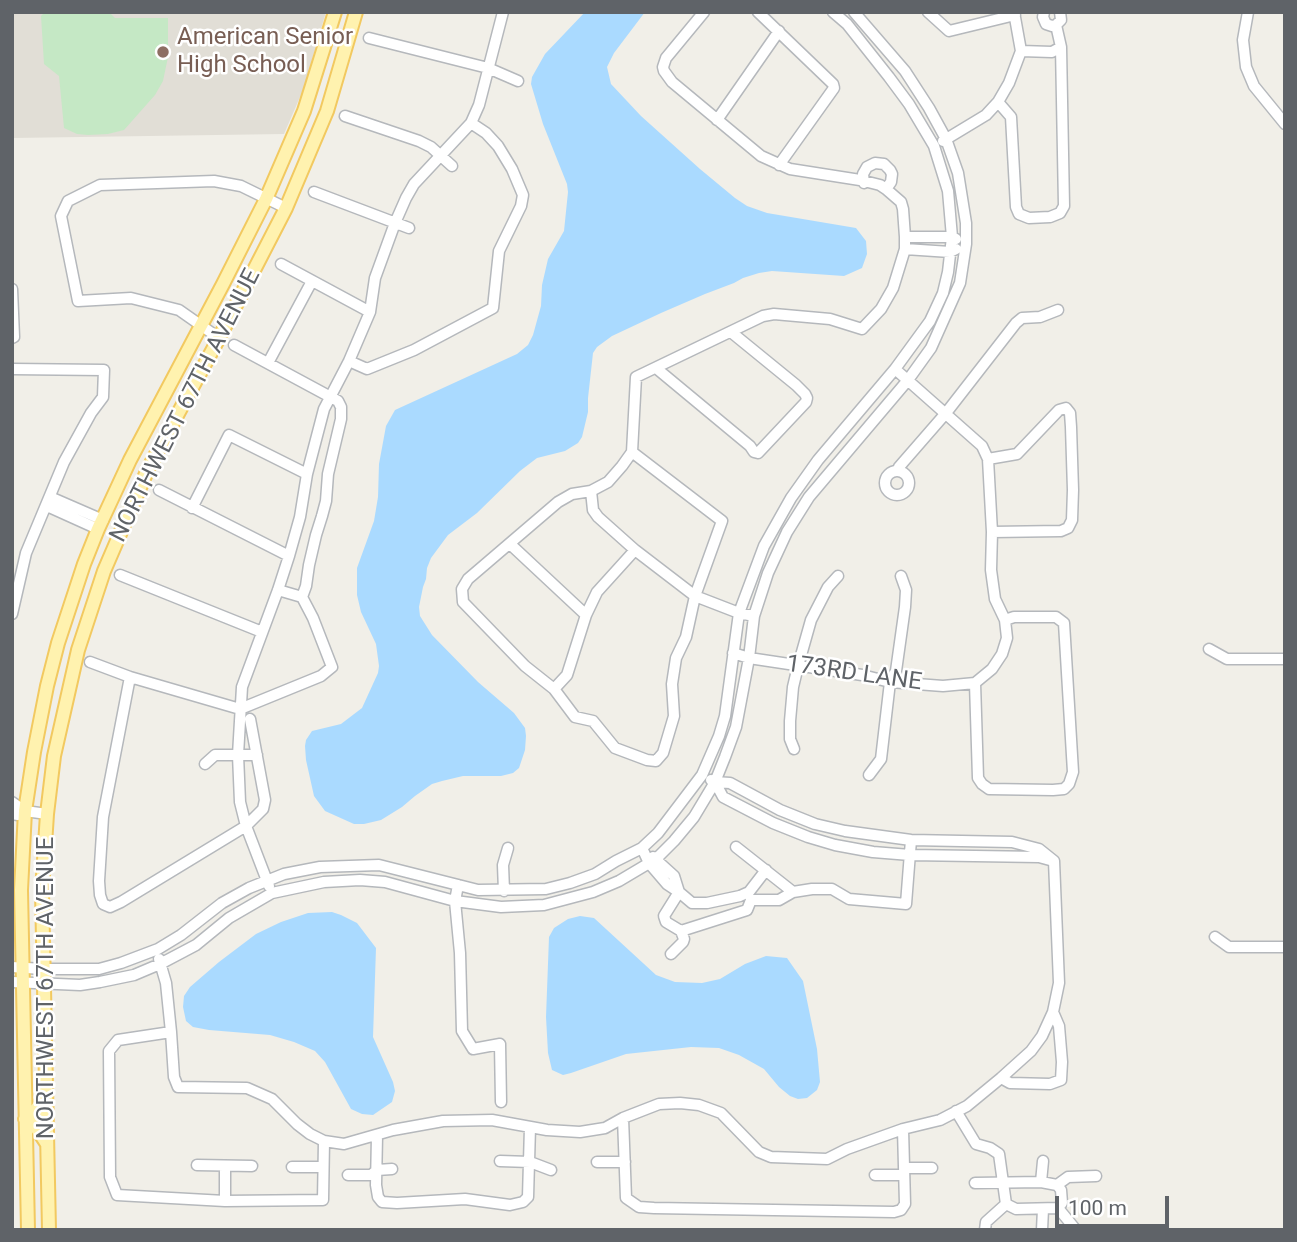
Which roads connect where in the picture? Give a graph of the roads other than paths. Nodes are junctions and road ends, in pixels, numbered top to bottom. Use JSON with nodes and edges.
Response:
{"nodes":[{"id":1,"x":335,"y":12,"type":"edge"},
{"id":2,"x":356,"y":12,"type":"edge"},
{"id":3,"x":503,"y":12,"type":"edge"},
{"id":4,"x":704,"y":12,"type":"edge"},
{"id":5,"x":758,"y":12,"type":"edge"},
{"id":6,"x":833,"y":12,"type":"edge"},
{"id":7,"x":854,"y":12,"type":"edge"},
{"id":8,"x":928,"y":12,"type":"edge"},
{"id":9,"x":1044,"y":12,"type":"edge"},
{"id":10,"x":1060,"y":12,"type":"edge"},
{"id":11,"x":1248,"y":12,"type":"edge"},
{"id":12,"x":1015,"y":13,"type":"edge"},
{"id":13,"x":1056,"y":25,"type":"junction"},
{"id":14,"x":779,"y":31,"type":"junction"},
{"id":15,"x":369,"y":38,"type":"dead end"},
{"id":16,"x":1061,"y":47,"type":"junction"},
{"id":17,"x":1021,"y":51,"type":"junction"},
{"id":18,"x":488,"y":68,"type":"junction"},
{"id":19,"x":518,"y":81,"type":"dead end"},
{"id":20,"x":998,"y":102,"type":"junction"},
{"id":21,"x":345,"y":116,"type":"dead end"},
{"id":22,"x":717,"y":120,"type":"junction"},
{"id":23,"x":471,"y":123,"type":"junction"},
{"id":24,"x":1285,"y":124,"type":"edge"},
{"id":25,"x":946,"y":139,"type":"junction"},
{"id":26,"x":934,"y":146,"type":"junction"},
{"id":27,"x":441,"y":155,"type":"junction"},
{"id":28,"x":779,"y":165,"type":"junction"},
{"id":29,"x":452,"y":166,"type":"dead end"},
{"id":30,"x":864,"y":183,"type":"junction"},
{"id":31,"x":886,"y":189,"type":"junction"},
{"id":32,"x":314,"y":192,"type":"dead end"},
{"id":33,"x":266,"y":199,"type":"junction"},
{"id":34,"x":286,"y":208,"type":"junction"},
{"id":35,"x":395,"y":223,"type":"junction"},
{"id":36,"x":409,"y":228,"type":"dead end"},
{"id":37,"x":905,"y":237,"type":"junction"},
{"id":38,"x":952,"y":237,"type":"junction"},
{"id":39,"x":966,"y":244,"type":"junction"},
{"id":40,"x":905,"y":249,"type":"junction"},
{"id":41,"x":950,"y":252,"type":"junction"},
{"id":42,"x":281,"y":264,"type":"dead end"},
{"id":43,"x":312,"y":281,"type":"junction"},
{"id":44,"x":12,"y":289,"type":"edge"},
{"id":45,"x":1058,"y":310,"type":"dead end"},
{"id":46,"x":370,"y":312,"type":"junction"},
{"id":47,"x":201,"y":324,"type":"junction"},
{"id":48,"x":731,"y":332,"type":"junction"},
{"id":49,"x":12,"y":338,"type":"edge"},
{"id":50,"x":219,"y":338,"type":"junction"},
{"id":51,"x":234,"y":345,"type":"dead end"},
{"id":52,"x":349,"y":362,"type":"junction"},
{"id":53,"x":268,"y":363,"type":"junction"},
{"id":54,"x":656,"y":368,"type":"junction"},
{"id":55,"x":12,"y":369,"type":"edge"},
{"id":56,"x":895,"y":369,"type":"junction"},
{"id":57,"x":908,"y":380,"type":"junction"},
{"id":58,"x":329,"y":396,"type":"junction"},
{"id":59,"x":946,"y":413,"type":"junction"},
{"id":60,"x":632,"y":452,"type":"junction"},
{"id":61,"x":988,"y":459,"type":"junction"},
{"id":62,"x":898,"y":470,"type":"dead end"},
{"id":63,"x":307,"y":474,"type":"junction"},
{"id":64,"x":159,"y":490,"type":"dead end"},
{"id":65,"x":591,"y":491,"type":"junction"},
{"id":66,"x":48,"y":501,"type":"junction"},
{"id":67,"x":192,"y":508,"type":"junction"},
{"id":68,"x":101,"y":524,"type":"junction"},
{"id":69,"x":992,"y":532,"type":"junction"},
{"id":70,"x":121,"y":533,"type":"junction"},
{"id":71,"x":510,"y":544,"type":"junction"},
{"id":72,"x":635,"y":550,"type":"junction"},
{"id":73,"x":289,"y":556,"type":"junction"},
{"id":74,"x":120,"y":575,"type":"dead end"},
{"id":75,"x":838,"y":576,"type":"dead end"},
{"id":76,"x":901,"y":576,"type":"dead end"},
{"id":77,"x":278,"y":590,"type":"junction"},
{"id":78,"x":695,"y":596,"type":"junction"},
{"id":79,"x":302,"y":597,"type":"junction"},
{"id":80,"x":739,"y":612,"type":"junction"},
{"id":81,"x":12,"y":614,"type":"edge"},
{"id":82,"x":586,"y":615,"type":"junction"},
{"id":83,"x":754,"y":616,"type":"junction"},
{"id":84,"x":1005,"y":620,"type":"junction"},
{"id":85,"x":262,"y":632,"type":"junction"},
{"id":86,"x":1209,"y":649,"type":"dead end"},
{"id":87,"x":733,"y":653,"type":"junction"},
{"id":88,"x":749,"y":658,"type":"junction"},
{"id":89,"x":1285,"y":659,"type":"edge"},
{"id":90,"x":90,"y":662,"type":"dead end"},
{"id":91,"x":797,"y":666,"type":"junction"},
{"id":92,"x":130,"y":677,"type":"junction"},
{"id":93,"x":890,"y":682,"type":"junction"},
{"id":94,"x":975,"y":683,"type":"junction"},
{"id":95,"x":554,"y":689,"type":"junction"},
{"id":96,"x":240,"y":709,"type":"junction"},
{"id":97,"x":250,"y":719,"type":"dead end"},
{"id":98,"x":794,"y":749,"type":"dead end"},
{"id":99,"x":238,"y":755,"type":"junction"},
{"id":100,"x":257,"y":755,"type":"junction"},
{"id":101,"x":205,"y":764,"type":"dead end"},
{"id":102,"x":702,"y":775,"type":"junction"},
{"id":103,"x":869,"y":775,"type":"dead end"},
{"id":104,"x":715,"y":782,"type":"junction"},
{"id":105,"x":12,"y":802,"type":"edge"},
{"id":106,"x":19,"y":813,"type":"edge"},
{"id":107,"x":47,"y":814,"type":"junction"},
{"id":108,"x":246,"y":826,"type":"junction"},
{"id":109,"x":911,"y":841,"type":"junction"},
{"id":110,"x":736,"y":846,"type":"dead end"},
{"id":111,"x":508,"y":848,"type":"dead end"},
{"id":112,"x":642,"y":848,"type":"junction"},
{"id":113,"x":910,"y":855,"type":"junction"},
{"id":114,"x":652,"y":861,"type":"junction"},
{"id":115,"x":1054,"y":861,"type":"junction"},
{"id":116,"x":766,"y":870,"type":"junction"},
{"id":117,"x":267,"y":881,"type":"junction"},
{"id":118,"x":457,"y":885,"type":"junction"},
{"id":119,"x":504,"y":891,"type":"junction"},
{"id":120,"x":679,"y":892,"type":"junction"},
{"id":121,"x":793,"y":892,"type":"junction"},
{"id":122,"x":272,"y":893,"type":"junction"},
{"id":123,"x":748,"y":897,"type":"junction"},
{"id":124,"x":455,"y":901,"type":"junction"},
{"id":125,"x":681,"y":931,"type":"junction"},
{"id":126,"x":1214,"y":937,"type":"dead end"},
{"id":127,"x":1285,"y":947,"type":"edge"},
{"id":128,"x":158,"y":949,"type":"junction"},
{"id":129,"x":671,"y":954,"type":"dead end"},
{"id":130,"x":160,"y":964,"type":"junction"},
{"id":131,"x":17,"y":967,"type":"edge"},
{"id":132,"x":43,"y":969,"type":"junction"},
{"id":133,"x":92,"y":969,"type":"junction"},
{"id":134,"x":17,"y":982,"type":"edge"},
{"id":135,"x":93,"y":983,"type":"junction"},
{"id":136,"x":44,"y":984,"type":"junction"},
{"id":137,"x":1053,"y":1012,"type":"junction"},
{"id":138,"x":172,"y":1031,"type":"junction"},
{"id":139,"x":1001,"y":1078,"type":"junction"},
{"id":140,"x":46,"y":1096,"type":"junction"},
{"id":141,"x":501,"y":1102,"type":"dead end"},
{"id":142,"x":956,"y":1111,"type":"junction"},
{"id":143,"x":623,"y":1118,"type":"junction"},
{"id":144,"x":25,"y":1119,"type":"junction"},
{"id":145,"x":530,"y":1127,"type":"junction"},
{"id":146,"x":903,"y":1129,"type":"junction"},
{"id":147,"x":377,"y":1136,"type":"junction"},
{"id":148,"x":324,"y":1141,"type":"junction"},
{"id":149,"x":47,"y":1144,"type":"junction"},
{"id":150,"x":500,"y":1161,"type":"dead end"},
{"id":151,"x":1043,"y":1161,"type":"dead end"},
{"id":152,"x":530,"y":1162,"type":"junction"},
{"id":153,"x":597,"y":1162,"type":"dead end"},
{"id":154,"x":625,"y":1162,"type":"junction"},
{"id":155,"x":197,"y":1165,"type":"dead end"},
{"id":156,"x":225,"y":1166,"type":"junction"},
{"id":157,"x":252,"y":1166,"type":"dead end"},
{"id":158,"x":292,"y":1167,"type":"dead end"},
{"id":159,"x":323,"y":1167,"type":"junction"},
{"id":160,"x":932,"y":1168,"type":"dead end"},
{"id":161,"x":392,"y":1169,"type":"dead end"},
{"id":162,"x":376,"y":1170,"type":"junction"},
{"id":163,"x":551,"y":1170,"type":"dead end"},
{"id":164,"x":904,"y":1171,"type":"junction"},
{"id":165,"x":348,"y":1175,"type":"dead end"},
{"id":166,"x":875,"y":1175,"type":"dead end"},
{"id":167,"x":1096,"y":1176,"type":"dead end"},
{"id":168,"x":1003,"y":1182,"type":"junction"},
{"id":169,"x":1041,"y":1182,"type":"junction"},
{"id":170,"x":975,"y":1183,"type":"dead end"},
{"id":171,"x":1057,"y":1185,"type":"junction"},
{"id":172,"x":225,"y":1201,"type":"junction"},
{"id":173,"x":1006,"y":1205,"type":"junction"},
{"id":174,"x":1058,"y":1208,"type":"junction"},
{"id":175,"x":1043,"y":1209,"type":"junction"},
{"id":176,"x":28,"y":1230,"type":"edge"},
{"id":177,"x":49,"y":1230,"type":"edge"},
{"id":178,"x":985,"y":1230,"type":"edge"},
{"id":179,"x":1042,"y":1230,"type":"edge"},
{"id":180,"x":1076,"y":1230,"type":"edge"}],
"edges":[{"from":1,"to":33,"type":"main road","name":"NORTHWEST 67TH AVENUE"},
{"from":2,"to":34,"type":"main road","name":"NORTHWEST 67TH AVENUE"},
{"from":3,"to":18,"type":"street"},
{"from":4,"to":22,"type":"street"},
{"from":5,"to":14,"type":"street"},
{"from":6,"to":26,"type":"street"},
{"from":7,"to":25,"type":"street"},
{"from":8,"to":12,"type":"street"},
{"from":9,"to":13,"type":"street"},
{"from":10,"to":13,"type":"street"},
{"from":11,"to":24,"type":"street"},
{"from":12,"to":17,"type":"street"},
{"from":13,"to":16,"type":"street"},
{"from":14,"to":22,"type":"street"},
{"from":14,"to":28,"type":"street"},
{"from":15,"to":18,"type":"street"},
{"from":16,"to":17,"type":"street"},
{"from":16,"to":20,"type":"street"},
{"from":17,"to":20,"type":"street"},
{"from":18,"to":19,"type":"street"},
{"from":18,"to":23,"type":"street"},
{"from":20,"to":25,"type":"street"},
{"from":21,"to":27,"type":"street"},
{"from":22,"to":28,"type":"street"},
{"from":23,"to":27,"type":"street"},
{"from":23,"to":52,"type":"street"},
{"from":25,"to":26,"type":"street"},
{"from":25,"to":39,"type":"street"},
{"from":26,"to":38,"type":"street"},
{"from":27,"to":29,"type":"street"},
{"from":27,"to":35,"type":"street"},
{"from":28,"to":30,"type":"street"},
{"from":30,"to":31,"type":"street"},
{"from":30,"to":31,"type":"street"},
{"from":31,"to":37,"type":"street"},
{"from":32,"to":35,"type":"street"},
{"from":33,"to":34,"type":"street"},
{"from":33,"to":47,"type":"main road","name":"NORTHWEST 67TH AVENUE"},
{"from":33,"to":47,"type":"street"},
{"from":34,"to":50,"type":"main road","name":"NORTHWEST 67TH AVENUE"},
{"from":35,"to":36,"type":"street"},
{"from":35,"to":46,"type":"street"},
{"from":37,"to":38,"type":"street"},
{"from":37,"to":40,"type":"street"},
{"from":38,"to":39,"type":"street"},
{"from":38,"to":41,"type":"street"},
{"from":39,"to":41,"type":"street"},
{"from":39,"to":57,"type":"street"},
{"from":40,"to":41,"type":"street"},
{"from":40,"to":48,"type":"street"},
{"from":41,"to":56,"type":"street"},
{"from":42,"to":43,"type":"street"},
{"from":43,"to":46,"type":"street"},
{"from":43,"to":53,"type":"street"},
{"from":44,"to":49,"type":"street"},
{"from":45,"to":59,"type":"street"},
{"from":46,"to":52,"type":"street"},
{"from":47,"to":50,"type":"street"},
{"from":47,"to":68,"type":"main road","name":"NORTHWEST 67TH AVENUE"},
{"from":48,"to":54,"type":"street"},
{"from":48,"to":54,"type":"street"},
{"from":50,"to":70,"type":"main road","name":"NORTHWEST 67TH AVENUE"},
{"from":51,"to":53,"type":"street"},
{"from":52,"to":58,"type":"street"},
{"from":53,"to":58,"type":"street"},
{"from":54,"to":60,"type":"street"},
{"from":55,"to":66,"type":"street"},
{"from":56,"to":57,"type":"street"},
{"from":56,"to":80,"type":"street"},
{"from":57,"to":59,"type":"street"},
{"from":57,"to":83,"type":"street"},
{"from":58,"to":63,"type":"street"},
{"from":58,"to":79,"type":"street"},
{"from":59,"to":61,"type":"street"},
{"from":59,"to":62,"type":"street"},
{"from":60,"to":65,"type":"street"},
{"from":60,"to":78,"type":"street"},
{"from":61,"to":69,"type":"street"},
{"from":61,"to":69,"type":"street"},
{"from":63,"to":67,"type":"street"},
{"from":63,"to":73,"type":"street"},
{"from":64,"to":67,"type":"street"},
{"from":65,"to":71,"type":"street"},
{"from":65,"to":72,"type":"street"},
{"from":66,"to":68,"type":"street"},
{"from":66,"to":81,"type":"street"},
{"from":67,"to":73,"type":"street"},
{"from":68,"to":70,"type":"main road"},
{"from":68,"to":106,"type":"main road","name":"NORTHWEST 67TH AVENUE"},
{"from":69,"to":84,"type":"street"},
{"from":70,"to":107,"type":"main road","name":"NORTHWEST 67TH AVENUE"},
{"from":71,"to":82,"type":"street"},
{"from":71,"to":95,"type":"street"},
{"from":72,"to":78,"type":"street"},
{"from":72,"to":82,"type":"street"},
{"from":73,"to":77,"type":"street"},
{"from":74,"to":85,"type":"street"},
{"from":75,"to":91,"type":"street"},
{"from":76,"to":93,"type":"street"},
{"from":77,"to":79,"type":"street"},
{"from":77,"to":85,"type":"street"},
{"from":78,"to":80,"type":"street"},
{"from":78,"to":95,"type":"street"},
{"from":79,"to":96,"type":"street"},
{"from":80,"to":83,"type":"street"},
{"from":80,"to":87,"type":"street"},
{"from":82,"to":95,"type":"street"},
{"from":83,"to":88,"type":"street"},
{"from":84,"to":94,"type":"street"},
{"from":84,"to":94,"type":"street"},
{"from":85,"to":96,"type":"street"},
{"from":86,"to":89,"type":"street"},
{"from":87,"to":88,"type":"street","name":"173RD LANE"},
{"from":87,"to":102,"type":"street"},
{"from":88,"to":91,"type":"street","name":"173RD LANE"},
{"from":88,"to":104,"type":"street"},
{"from":90,"to":92,"type":"street"},
{"from":91,"to":93,"type":"street","name":"173RD LANE"},
{"from":91,"to":98,"type":"street"},
{"from":92,"to":96,"type":"street"},
{"from":92,"to":108,"type":"street"},
{"from":93,"to":94,"type":"street","name":"173RD LANE"},
{"from":93,"to":103,"type":"street"},
{"from":96,"to":99,"type":"street"},
{"from":97,"to":100,"type":"street"},
{"from":99,"to":100,"type":"street"},
{"from":99,"to":101,"type":"street"},
{"from":99,"to":108,"type":"street"},
{"from":100,"to":108,"type":"street"},
{"from":102,"to":104,"type":"street"},
{"from":102,"to":112,"type":"street"},
{"from":104,"to":109,"type":"street"},
{"from":104,"to":113,"type":"street"},
{"from":104,"to":114,"type":"street"},
{"from":105,"to":106,"type":"street"},
{"from":106,"to":107,"type":"street"},
{"from":106,"to":131,"type":"main road","name":"NORTHWEST 67TH AVENUE"},
{"from":107,"to":132,"type":"main road","name":"NORTHWEST 67TH AVENUE"},
{"from":108,"to":117,"type":"street"},
{"from":109,"to":113,"type":"street"},
{"from":109,"to":115,"type":"street"},
{"from":110,"to":116,"type":"street"},
{"from":111,"to":119,"type":"street"},
{"from":112,"to":114,"type":"street"},
{"from":112,"to":119,"type":"street"},
{"from":113,"to":115,"type":"street"},
{"from":113,"to":121,"type":"street"},
{"from":114,"to":120,"type":"street"},
{"from":114,"to":124,"type":"street"},
{"from":115,"to":137,"type":"street"},
{"from":116,"to":121,"type":"street"},
{"from":116,"to":123,"type":"street"},
{"from":117,"to":118,"type":"street"},
{"from":117,"to":122,"type":"street"},
{"from":117,"to":128,"type":"street"},
{"from":118,"to":119,"type":"street"},
{"from":118,"to":124,"type":"street"},
{"from":120,"to":123,"type":"street"},
{"from":120,"to":125,"type":"street"},
{"from":121,"to":123,"type":"street"},
{"from":122,"to":124,"type":"street"},
{"from":122,"to":130,"type":"street"},
{"from":123,"to":125,"type":"street"},
{"from":124,"to":141,"type":"street"},
{"from":125,"to":129,"type":"street"},
{"from":126,"to":127,"type":"street"},
{"from":128,"to":130,"type":"street"},
{"from":128,"to":133,"type":"street"},
{"from":130,"to":135,"type":"street"},
{"from":130,"to":138,"type":"street"},
{"from":131,"to":132,"type":"street"},
{"from":131,"to":134,"type":"main road","name":"NORTHWEST 67TH AVENUE"},
{"from":132,"to":133,"type":"street"},
{"from":132,"to":136,"type":"main road","name":"NORTHWEST 67TH AVENUE"},
{"from":133,"to":135,"type":"street"},
{"from":134,"to":136,"type":"street"},
{"from":134,"to":144,"type":"main road","name":"NORTHWEST 67TH AVENUE"},
{"from":135,"to":136,"type":"street"},
{"from":136,"to":140,"type":"main road","name":"NORTHWEST 67TH AVENUE"},
{"from":137,"to":139,"type":"street"},
{"from":137,"to":139,"type":"street"},
{"from":138,"to":148,"type":"street"},
{"from":138,"to":172,"type":"street"},
{"from":139,"to":142,"type":"street"},
{"from":140,"to":144,"type":"main road"},
{"from":140,"to":149,"type":"main road","name":"NORTHWEST 67TH AVENUE"},
{"from":142,"to":146,"type":"street"},
{"from":142,"to":168,"type":"street"},
{"from":143,"to":145,"type":"street"},
{"from":143,"to":146,"type":"street"},
{"from":143,"to":154,"type":"street"},
{"from":144,"to":149,"type":"main road"},
{"from":144,"to":176,"type":"main road","name":"NORTHWEST 67TH AVENUE"},
{"from":145,"to":147,"type":"street"},
{"from":145,"to":152,"type":"street"},
{"from":146,"to":164,"type":"street"},
{"from":147,"to":148,"type":"street"},
{"from":147,"to":162,"type":"street"},
{"from":148,"to":159,"type":"street"},
{"from":149,"to":177,"type":"main road","name":"NORTHWEST 67TH AVENUE"},
{"from":150,"to":152,"type":"street"},
{"from":151,"to":169,"type":"street"},
{"from":152,"to":162,"type":"street"},
{"from":152,"to":163,"type":"street"},
{"from":153,"to":154,"type":"street"},
{"from":154,"to":164,"type":"street"},
{"from":155,"to":156,"type":"street"},
{"from":156,"to":157,"type":"street"},
{"from":156,"to":172,"type":"street"},
{"from":158,"to":159,"type":"street"},
{"from":159,"to":172,"type":"street"},
{"from":160,"to":164,"type":"street"},
{"from":161,"to":162,"type":"street"},
{"from":162,"to":165,"type":"street"},
{"from":164,"to":166,"type":"street"},
{"from":167,"to":171,"type":"street"},
{"from":168,"to":169,"type":"street"},
{"from":168,"to":170,"type":"street"},
{"from":168,"to":173,"type":"street"},
{"from":169,"to":171,"type":"street"},
{"from":171,"to":174,"type":"street"},
{"from":173,"to":175,"type":"street"},
{"from":173,"to":178,"type":"street"},
{"from":174,"to":175,"type":"street"},
{"from":174,"to":180,"type":"street"},
{"from":175,"to":179,"type":"street"}]}
